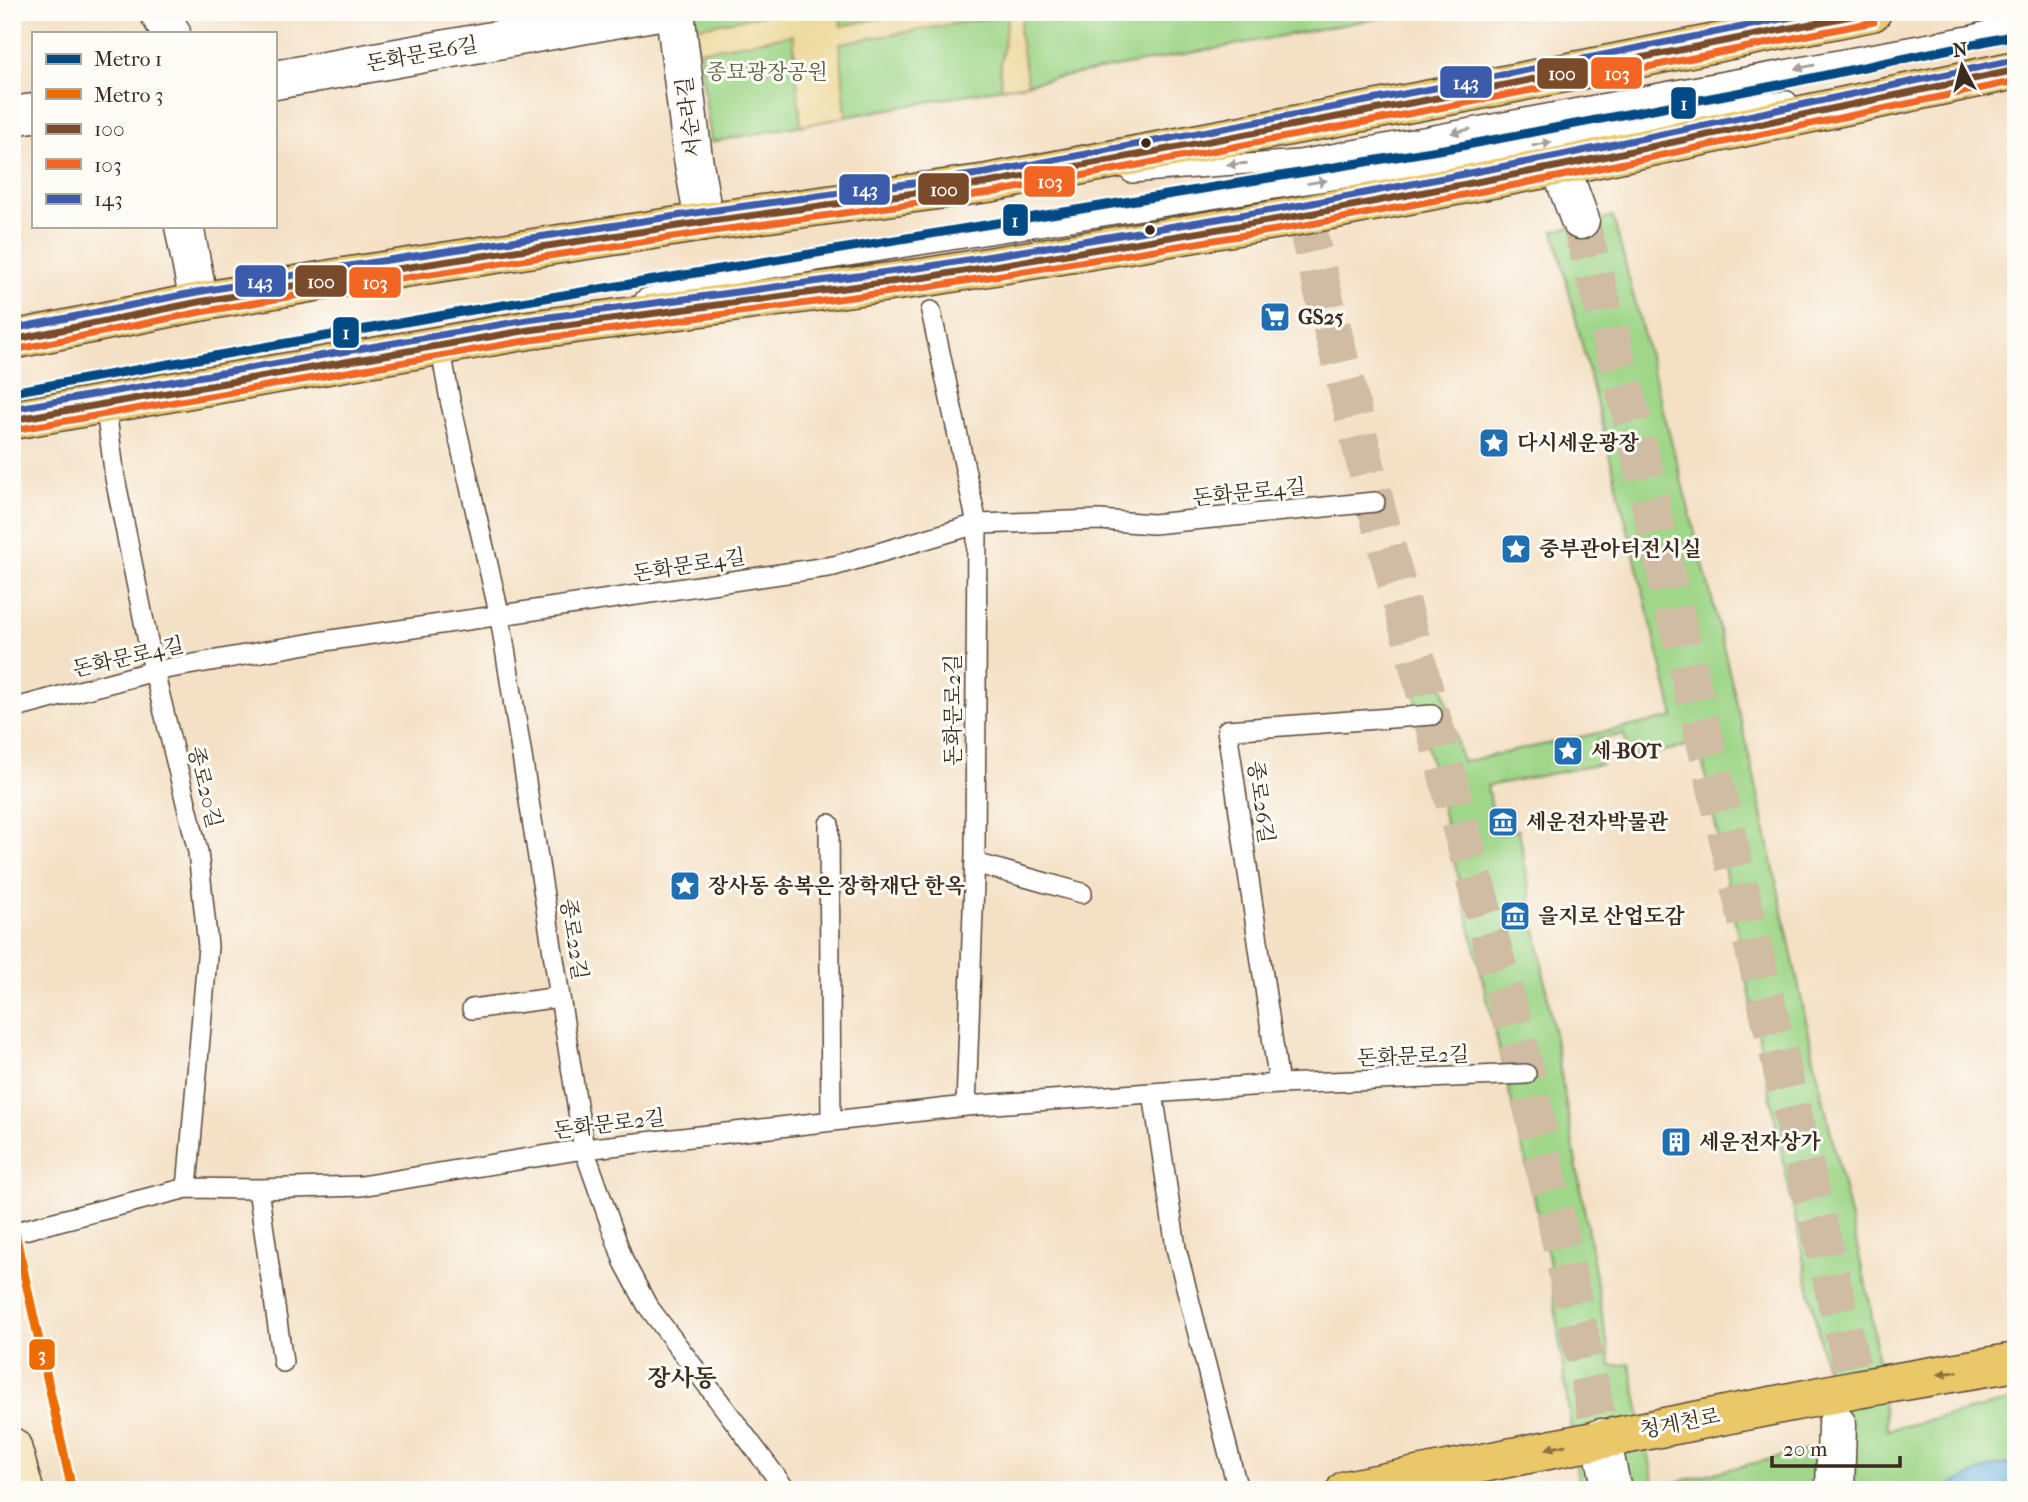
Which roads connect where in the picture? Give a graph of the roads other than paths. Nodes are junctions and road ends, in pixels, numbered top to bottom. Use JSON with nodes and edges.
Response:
{"nodes":[{"id":1,"x":159,"y":12,"type":"edge"},
{"id":2,"x":653,"y":12,"type":"edge"},
{"id":3,"x":676,"y":12,"type":"edge"},
{"id":4,"x":1872,"y":12,"type":"edge"},
{"id":5,"x":582,"y":19,"type":"edge"},
{"id":6,"x":2016,"y":22,"type":"edge"},
{"id":7,"x":170,"y":32,"type":"edge"},
{"id":8,"x":2016,"y":70,"type":"edge"},
{"id":9,"x":276,"y":80,"type":"edge"},
{"id":10,"x":1961,"y":81,"type":"junction"},
{"id":11,"x":32,"y":113,"type":"edge"},
{"id":12,"x":12,"y":116,"type":"edge"},
{"id":13,"x":1560,"y":166,"type":"junction"},
{"id":14,"x":988,"y":183,"type":"junction"},
{"id":15,"x":1580,"y":220,"type":"tunnel mouth"},
{"id":16,"x":704,"y":222,"type":"junction"},
{"id":17,"x":184,"y":228,"type":"edge"},
{"id":18,"x":199,"y":302,"type":"junction"},
{"id":19,"x":931,"y":312,"type":"dead end"},
{"id":20,"x":529,"y":330,"type":"junction"},
{"id":21,"x":12,"y":340,"type":"edge"},
{"id":22,"x":440,"y":345,"type":"junction"},
{"id":23,"x":105,"y":402,"type":"junction"},
{"id":24,"x":12,"y":419,"type":"edge"},
{"id":25,"x":1376,"y":502,"type":"dead end"},
{"id":26,"x":977,"y":524,"type":"junction"},
{"id":27,"x":500,"y":617,"type":"junction"},
{"id":28,"x":154,"y":671,"type":"junction"},
{"id":29,"x":12,"y":709,"type":"edge"},
{"id":30,"x":1432,"y":715,"type":"dead end"},
{"id":31,"x":829,"y":824,"type":"dead end"},
{"id":32,"x":975,"y":863,"type":"junction"},
{"id":33,"x":1082,"y":893,"type":"dead end"},
{"id":34,"x":560,"y":997,"type":"junction"},
{"id":35,"x":472,"y":1009,"type":"dead end"},
{"id":36,"x":1526,"y":1074,"type":"dead end"},
{"id":37,"x":1279,"y":1084,"type":"junction"},
{"id":38,"x":1153,"y":1093,"type":"junction"},
{"id":39,"x":966,"y":1106,"type":"junction"},
{"id":40,"x":831,"y":1121,"type":"junction"},
{"id":41,"x":584,"y":1149,"type":"junction"},
{"id":42,"x":187,"y":1188,"type":"junction"},
{"id":43,"x":258,"y":1189,"type":"junction"},
{"id":44,"x":12,"y":1233,"type":"edge"},
{"id":45,"x":283,"y":1362,"type":"dead end"},
{"id":46,"x":2016,"y":1362,"type":"edge"},
{"id":47,"x":1837,"y":1431,"type":"dead end"},
{"id":48,"x":1601,"y":1438,"type":"junction"},
{"id":49,"x":12,"y":1447,"type":"edge"},
{"id":50,"x":24,"y":1490,"type":"edge"},
{"id":51,"x":786,"y":1490,"type":"edge"},
{"id":52,"x":1238,"y":1490,"type":"edge"},
{"id":53,"x":1346,"y":1490,"type":"edge"},
{"id":54,"x":1612,"y":1490,"type":"edge"},
{"id":55,"x":1835,"y":1490,"type":"edge"}],
"edges":[{"from":1,"to":7,"type":"street"},
{"from":2,"to":5,"type":"street","name":"돈화문로6길"},
{"from":3,"to":16,"type":"street","name":"서순라길"},
{"from":4,"to":14,"type":"main road"},
{"from":5,"to":9,"type":"street","name":"돈화문로6길"},
{"from":6,"to":14,"type":"lane","one_way":true},
{"from":8,"to":10,"type":"main road"},
{"from":10,"to":13,"type":"main road"},
{"from":20,"to":10,"type":"lane","one_way":true},
{"from":11,"to":12,"type":"street"},
{"from":13,"to":15,"type":"street"},
{"from":13,"to":20,"type":"main road"},
{"from":14,"to":16,"type":"main road"},
{"from":16,"to":18,"type":"main road"},
{"from":17,"to":18,"type":"street"},
{"from":18,"to":21,"type":"main road"},
{"from":19,"to":26,"type":"lane","name":"돈화문로2길"},
{"from":20,"to":22,"type":"main road"},
{"from":22,"to":23,"type":"main road"},
{"from":22,"to":27,"type":"lane","name":"종로22길"},
{"from":23,"to":24,"type":"main road"},
{"from":23,"to":28,"type":"lane","name":"종로20길"},
{"from":25,"to":26,"type":"lane","name":"돈화문로4길"},
{"from":26,"to":27,"type":"lane","name":"돈화문로4길"},
{"from":26,"to":32,"type":"lane","name":"돈화문로2길"},
{"from":27,"to":28,"type":"lane","name":"돈화문로4길"},
{"from":27,"to":34,"type":"lane","name":"종로22길"},
{"from":28,"to":29,"type":"lane","name":"돈화문로4길"},
{"from":28,"to":42,"type":"lane","name":"종로20길"},
{"from":30,"to":37,"type":"lane","name":"종로26길"},
{"from":31,"to":40,"type":"lane"},
{"from":32,"to":33,"type":"lane"},
{"from":32,"to":39,"type":"lane","name":"돈화문로2길"},
{"from":34,"to":35,"type":"lane"},
{"from":34,"to":41,"type":"lane","name":"종로22길"},
{"from":36,"to":37,"type":"lane","name":"돈화문로2길"},
{"from":37,"to":38,"type":"lane","name":"돈화문로2길"},
{"from":38,"to":39,"type":"lane","name":"돈화문로2길"},
{"from":38,"to":52,"type":"lane"},
{"from":39,"to":40,"type":"lane","name":"돈화문로2길"},
{"from":40,"to":41,"type":"lane","name":"돈화문로2길"},
{"from":41,"to":43,"type":"lane","name":"돈화문로2길"},
{"from":41,"to":51,"type":"lane","name":"종로22길"},
{"from":42,"to":43,"type":"lane","name":"돈화문로2길"},
{"from":42,"to":44,"type":"lane","name":"돈화문로2길"},
{"from":43,"to":45,"type":"lane"},
{"from":46,"to":48,"type":"main road","name":"청계천로","one_way":true},
{"from":47,"to":55,"type":"street"},
{"from":48,"to":53,"type":"main road","name":"청계천로","one_way":true},
{"from":48,"to":54,"type":"street"},
{"from":49,"to":50,"type":"main road"}]}
